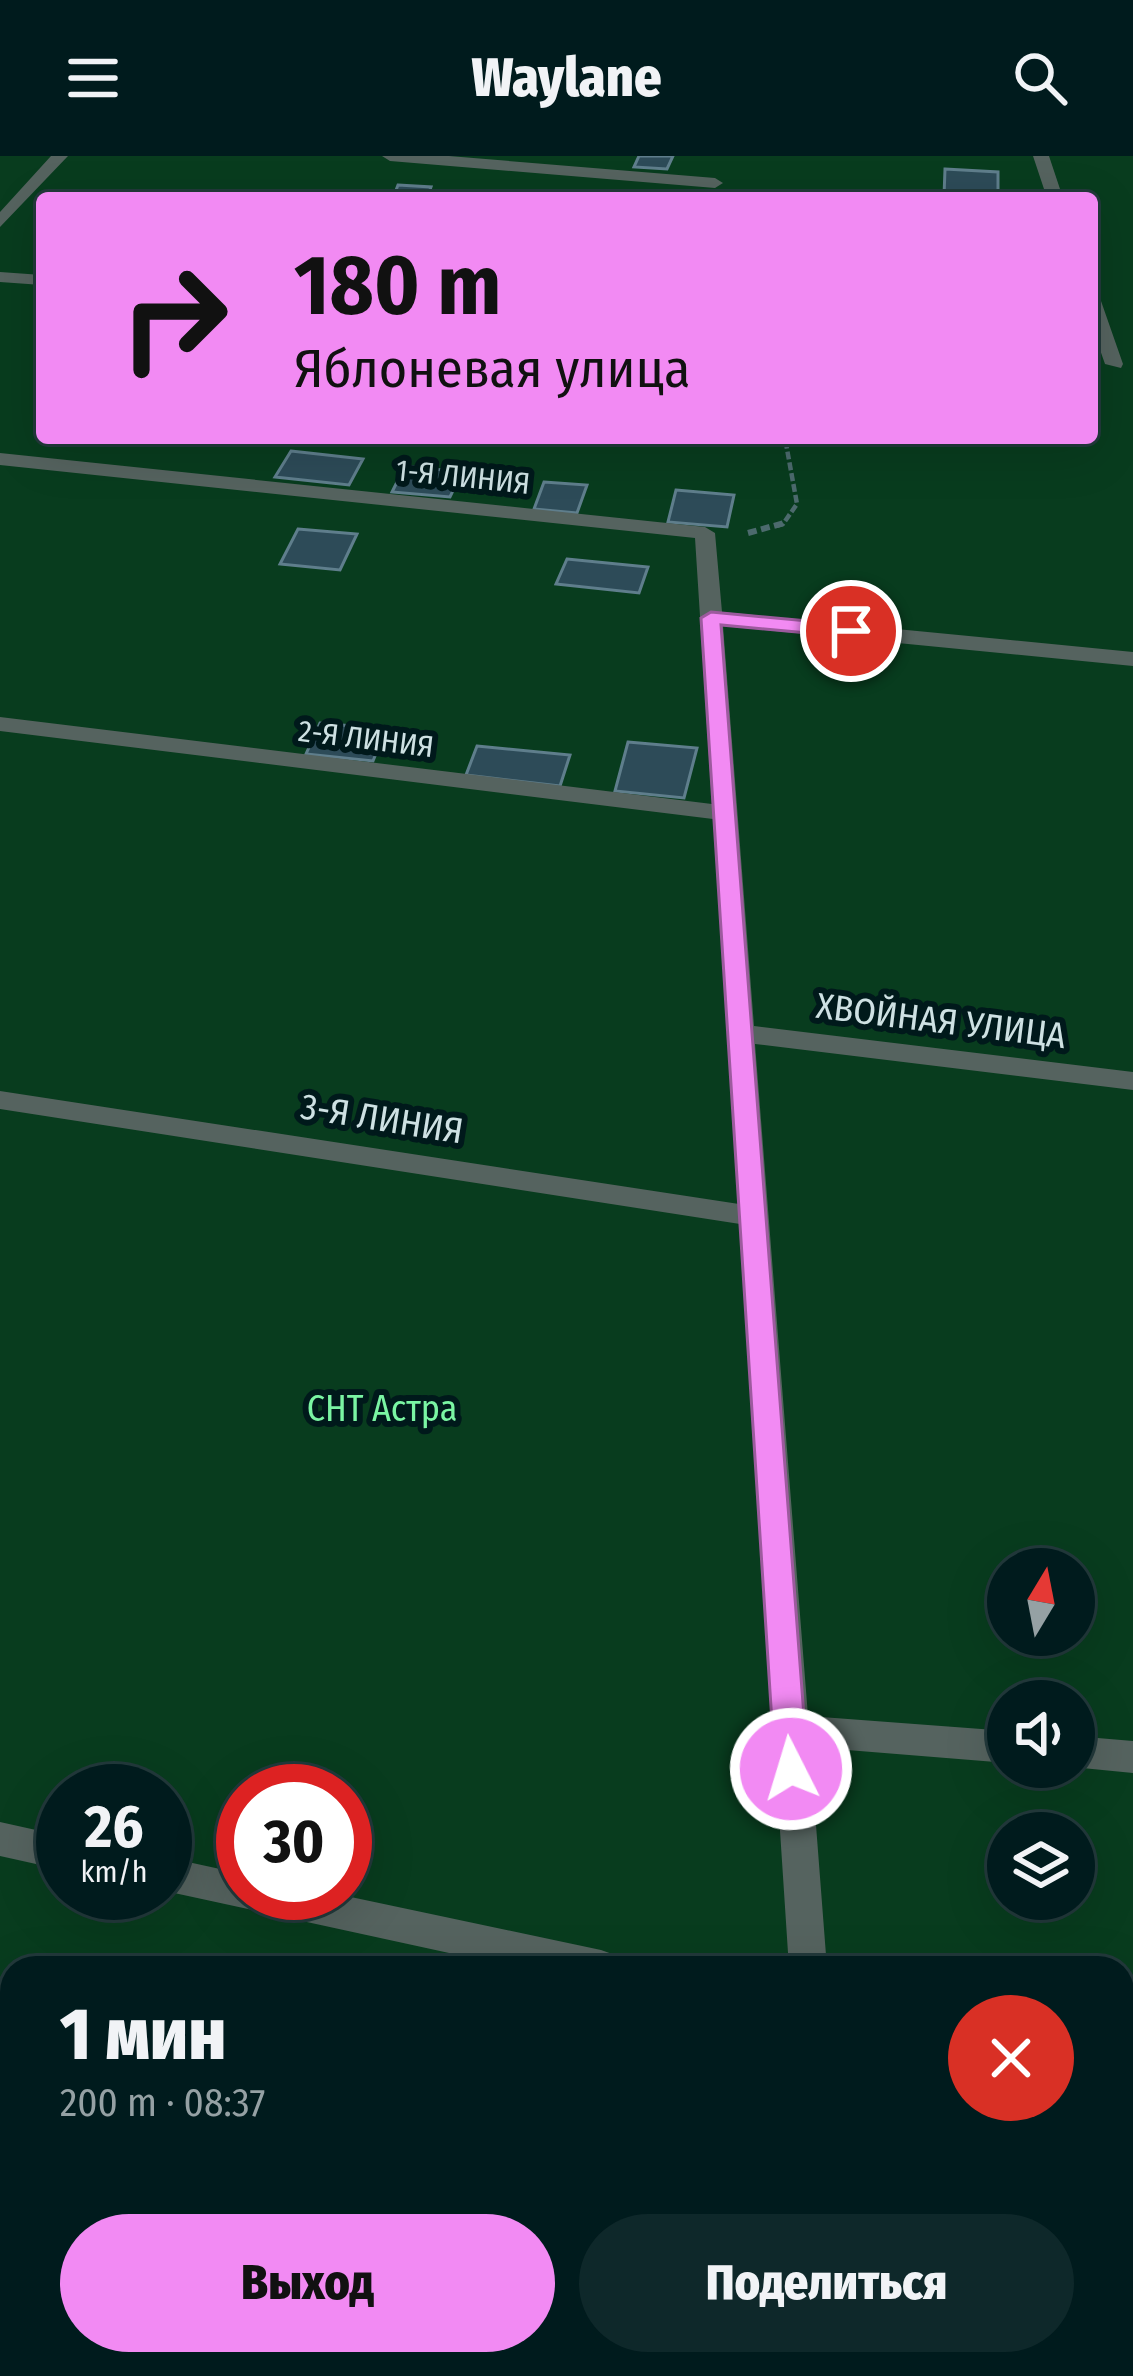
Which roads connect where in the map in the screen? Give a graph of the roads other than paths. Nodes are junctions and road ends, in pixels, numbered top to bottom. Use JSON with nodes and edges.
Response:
{"nodes":[{"id":1,"x":60,"y":156,"type":"edge"},
{"id":2,"x":390,"y":156,"type":"edge"},
{"id":3,"x":1041,"y":156,"type":"edge"},
{"id":4,"x":715,"y":183,"type":"dead end"},
{"id":5,"x":1053,"y":192,"type":"edge"},
{"id":6,"x":0,"y":222,"type":"edge"},
{"id":7,"x":0,"y":277,"type":"edge"},
{"id":8,"x":36,"y":280,"type":"edge"},
{"id":9,"x":1098,"y":313,"type":"edge"},
{"id":10,"x":1124,"y":364,"type":"edge"},
{"id":11,"x":0,"y":459,"type":"edge"},
{"id":12,"x":711,"y":618,"type":"junction"},
{"id":13,"x":1133,"y":659,"type":"edge"},
{"id":14,"x":0,"y":724,"type":"edge"},
{"id":15,"x":724,"y":813,"type":"junction"},
{"id":16,"x":740,"y":1033,"type":"junction"},
{"id":17,"x":1133,"y":1081,"type":"edge"},
{"id":18,"x":0,"y":1100,"type":"edge"},
{"id":19,"x":752,"y":1216,"type":"junction"},
{"id":20,"x":788,"y":1730,"type":"junction"},
{"id":21,"x":987,"y":1745,"type":"edge"},
{"id":22,"x":1095,"y":1754,"type":"edge"},
{"id":23,"x":1133,"y":1757,"type":"edge"},
{"id":24,"x":0,"y":1839,"type":"edge"},
{"id":25,"x":36,"y":1846,"type":"edge"},
{"id":26,"x":372,"y":1919,"type":"edge"},
{"id":27,"x":546,"y":1956,"type":"edge"},
{"id":28,"x":807,"y":1956,"type":"edge"}],
"edges":[{"from":1,"to":6,"type":"street"},
{"from":2,"to":4,"type":"street"},
{"from":3,"to":5,"type":"street"},
{"from":7,"to":8,"type":"street"},
{"from":9,"to":10,"type":"street"},
{"from":11,"to":12,"type":"street","name":"1-Я ЛИНИЯ"},
{"from":12,"to":13,"type":"street"},
{"from":12,"to":15,"type":"street"},
{"from":14,"to":15,"type":"street","name":"2-Я ЛИНИЯ"},
{"from":15,"to":16,"type":"street"},
{"from":16,"to":17,"type":"street","name":"ХВОЙНАЯ УЛИЦА"},
{"from":16,"to":19,"type":"street"},
{"from":18,"to":19,"type":"street","name":"3-Я ЛИНИЯ"},
{"from":19,"to":20,"type":"street"},
{"from":20,"to":21,"type":"street"},
{"from":20,"to":28,"type":"street"},
{"from":22,"to":23,"type":"street"},
{"from":24,"to":25,"type":"street"},
{"from":26,"to":27,"type":"street"}]}
